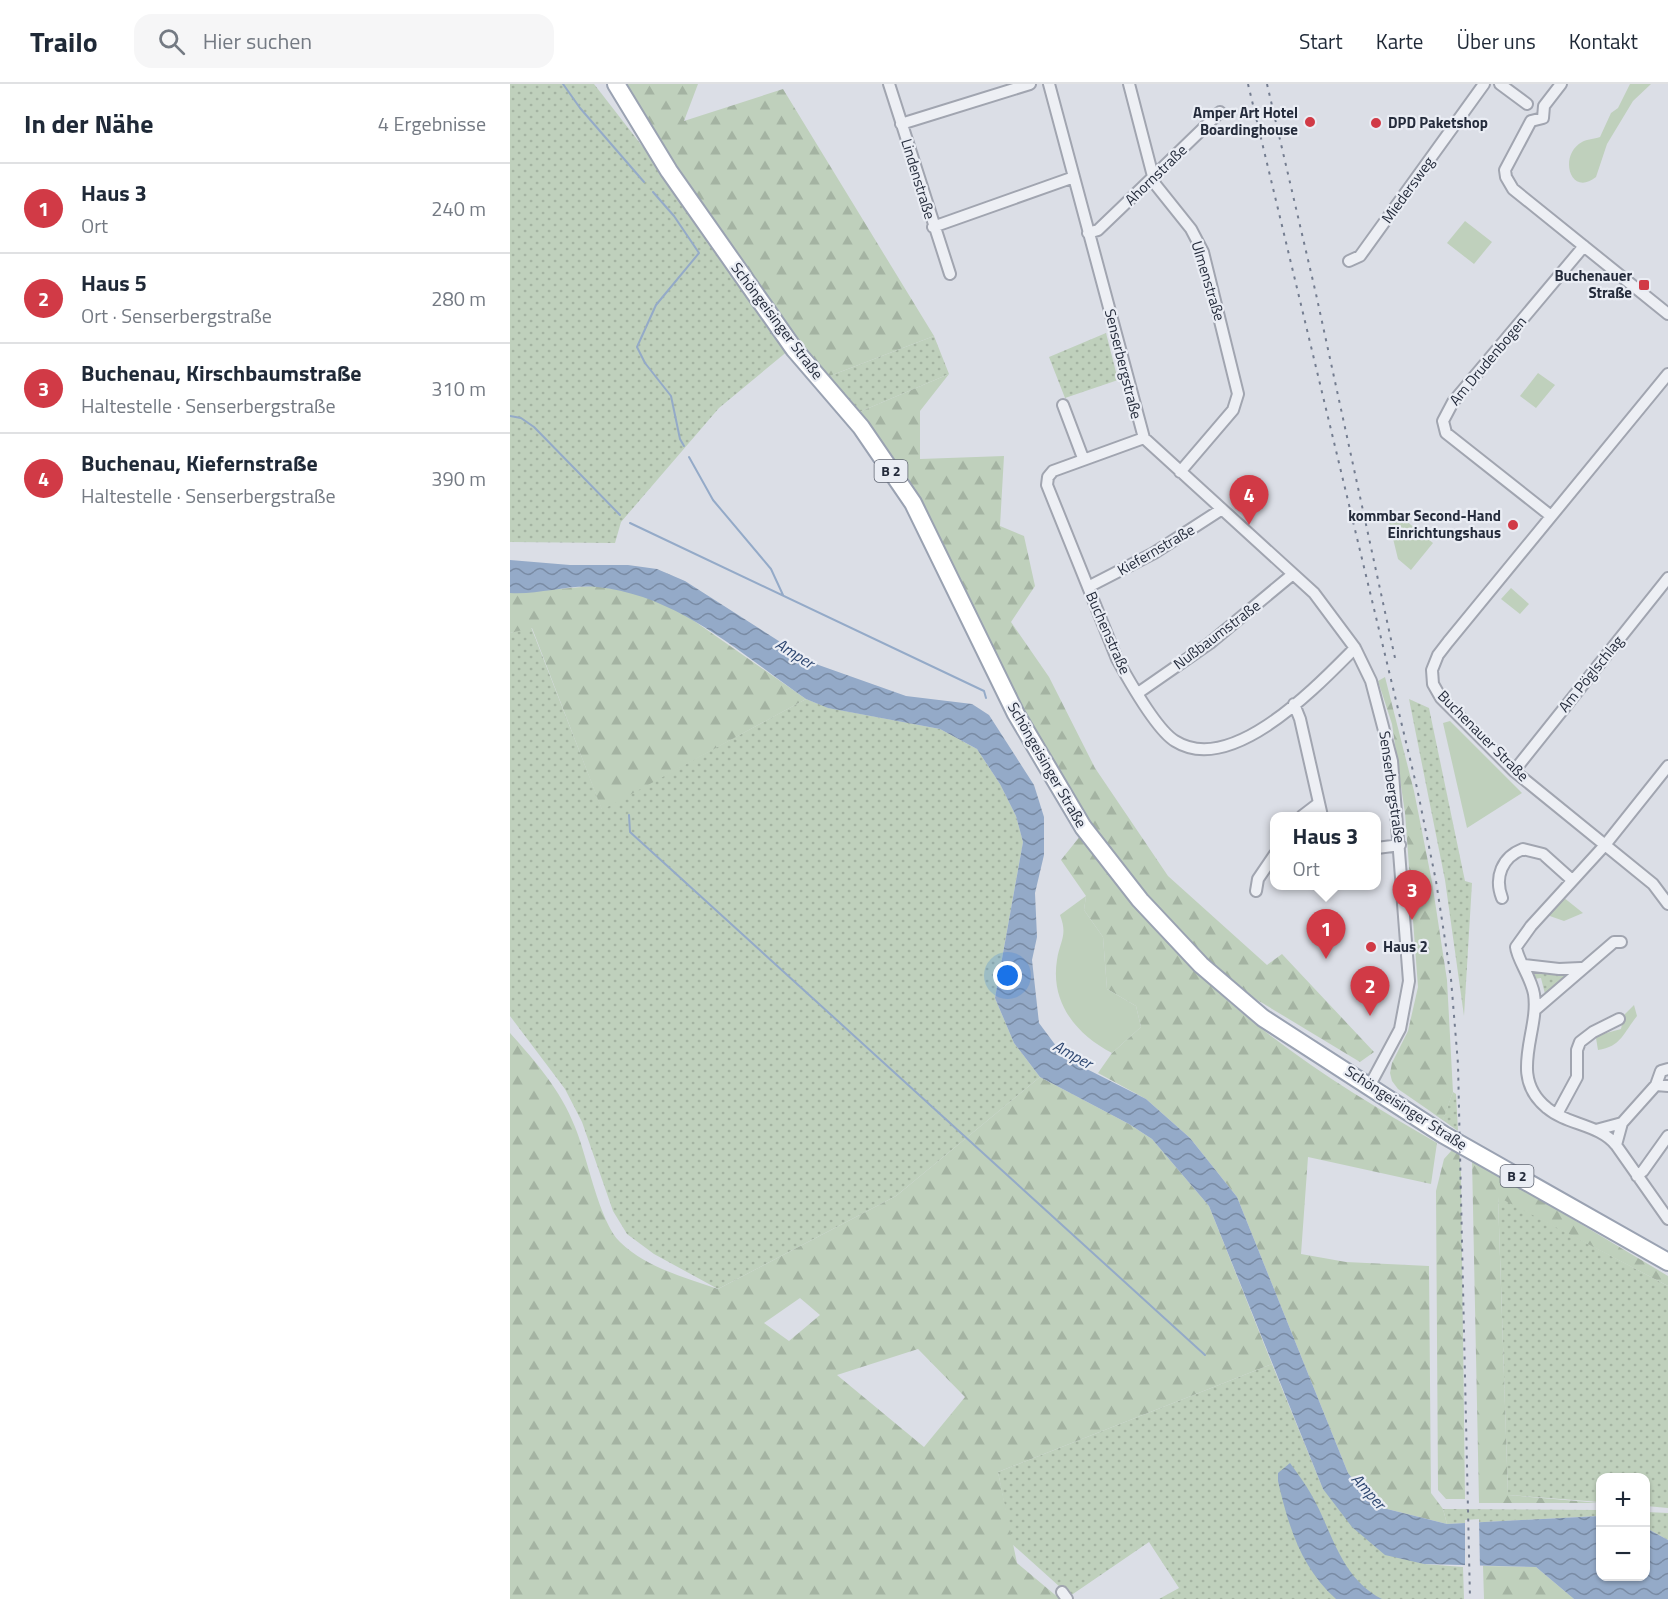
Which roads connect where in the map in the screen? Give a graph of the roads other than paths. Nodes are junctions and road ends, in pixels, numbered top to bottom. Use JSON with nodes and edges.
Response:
{"nodes":[{"id":1,"x":616,"y":84,"type":"edge"},
{"id":2,"x":889,"y":84,"type":"edge"},
{"id":3,"x":1030,"y":84,"type":"edge"},
{"id":4,"x":1048,"y":84,"type":"edge"},
{"id":5,"x":1129,"y":84,"type":"edge"},
{"id":6,"x":1484,"y":84,"type":"edge"},
{"id":7,"x":1500,"y":84,"type":"edge"},
{"id":8,"x":1562,"y":84,"type":"edge"},
{"id":9,"x":1527,"y":104,"type":"junction"},
{"id":10,"x":1544,"y":106,"type":"junction"},
{"id":11,"x":1220,"y":112,"type":"dead end"},
{"id":12,"x":1531,"y":121,"type":"junction"},
{"id":13,"x":901,"y":124,"type":"junction"},
{"id":14,"x":1074,"y":177,"type":"junction"},
{"id":15,"x":1154,"y":178,"type":"junction"},
{"id":16,"x":933,"y":226,"type":"junction"},
{"id":17,"x":1088,"y":233,"type":"junction"},
{"id":18,"x":1584,"y":246,"type":"junction"},
{"id":19,"x":1350,"y":261,"type":"dead end"},
{"id":20,"x":950,"y":274,"type":"dead end"},
{"id":21,"x":1668,"y":314,"type":"edge"},
{"id":22,"x":1668,"y":374,"type":"edge"},
{"id":23,"x":1063,"y":405,"type":"dead end"},
{"id":24,"x":1144,"y":438,"type":"junction"},
{"id":25,"x":1083,"y":458,"type":"junction"},
{"id":26,"x":1180,"y":472,"type":"junction"},
{"id":27,"x":1222,"y":508,"type":"junction"},
{"id":28,"x":1551,"y":516,"type":"junction"},
{"id":29,"x":1293,"y":574,"type":"junction"},
{"id":30,"x":1668,"y":578,"type":"edge"},
{"id":31,"x":1088,"y":587,"type":"junction"},
{"id":32,"x":1355,"y":648,"type":"junction"},
{"id":33,"x":1138,"y":693,"type":"junction"},
{"id":34,"x":1294,"y":704,"type":"junction"},
{"id":35,"x":1668,"y":766,"type":"edge"},
{"id":36,"x":1514,"y":771,"type":"junction"},
{"id":37,"x":1319,"y":803,"type":"junction"},
{"id":38,"x":1307,"y":812,"type":"edge"},
{"id":39,"x":1321,"y":812,"type":"edge"},
{"id":40,"x":1400,"y":845,"type":"junction"},
{"id":41,"x":1605,"y":845,"type":"junction"},
{"id":42,"x":1381,"y":847,"type":"edge"},
{"id":43,"x":1270,"y":861,"type":"edge"},
{"id":44,"x":1572,"y":880,"type":"junction"},
{"id":45,"x":1256,"y":891,"type":"dead end"},
{"id":46,"x":1503,"y":898,"type":"dead end"},
{"id":47,"x":1668,"y":904,"type":"edge"},
{"id":48,"x":1621,"y":942,"type":"dead end"},
{"id":49,"x":1524,"y":965,"type":"junction"},
{"id":50,"x":1581,"y":968,"type":"junction"},
{"id":51,"x":1535,"y":1010,"type":"junction"},
{"id":52,"x":1619,"y":1019,"type":"dead end"},
{"id":53,"x":1668,"y":1069,"type":"edge"},
{"id":54,"x":1370,"y":1085,"type":"junction"},
{"id":55,"x":1656,"y":1085,"type":"junction"},
{"id":56,"x":1668,"y":1086,"type":"edge"},
{"id":57,"x":1557,"y":1114,"type":"junction"},
{"id":58,"x":1622,"y":1123,"type":"junction"},
{"id":59,"x":1596,"y":1130,"type":"junction"},
{"id":60,"x":1668,"y":1136,"type":"edge"},
{"id":61,"x":1616,"y":1145,"type":"junction"},
{"id":62,"x":1637,"y":1176,"type":"junction"},
{"id":63,"x":1668,"y":1219,"type":"edge"},
{"id":64,"x":1668,"y":1262,"type":"edge"}],
"edges":[{"from":1,"to":54,"type":"main road","name":"Schöngeisinger Straße","number":"B 2"},
{"from":2,"to":13,"type":"street","name":"Lindenstraße"},
{"from":3,"to":13,"type":"street"},
{"from":4,"to":14,"type":"street","name":"Senserbergstraße"},
{"from":5,"to":15,"type":"street","name":"Ulmenstraße"},
{"from":6,"to":19,"type":"street","name":"Miedersweg"},
{"from":7,"to":9,"type":"street"},
{"from":8,"to":10,"type":"street"},
{"from":9,"to":10,"type":"street"},
{"from":9,"to":12,"type":"street"},
{"from":10,"to":12,"type":"street"},
{"from":11,"to":15,"type":"street","name":"Ahornstraße"},
{"from":12,"to":18,"type":"street"},
{"from":13,"to":16,"type":"street","name":"Lindenstraße"},
{"from":14,"to":16,"type":"street"},
{"from":14,"to":17,"type":"street","name":"Senserbergstraße"},
{"from":15,"to":17,"type":"street","name":"Ahornstraße"},
{"from":15,"to":26,"type":"street","name":"Ulmenstraße"},
{"from":16,"to":20,"type":"street","name":"Lindenstraße"},
{"from":17,"to":24,"type":"street","name":"Senserbergstraße"},
{"from":18,"to":21,"type":"street"},
{"from":18,"to":28,"type":"street","name":"Am Drudenbogen"},
{"from":22,"to":28,"type":"street","name":"Buchenauer Straße"},
{"from":23,"to":25,"type":"street"},
{"from":24,"to":25,"type":"street","name":"Buchenstraße"},
{"from":24,"to":26,"type":"street","name":"Senserbergstraße"},
{"from":25,"to":31,"type":"street","name":"Buchenstraße"},
{"from":26,"to":27,"type":"street","name":"Senserbergstraße"},
{"from":27,"to":29,"type":"street","name":"Senserbergstraße"},
{"from":27,"to":31,"type":"street","name":"Kiefernstraße"},
{"from":28,"to":36,"type":"street","name":"Buchenauer Straße"},
{"from":29,"to":32,"type":"street","name":"Senserbergstraße"},
{"from":29,"to":33,"type":"street","name":"Nußbaumstraße"},
{"from":30,"to":36,"type":"street","name":"Am Pöglschlag"},
{"from":31,"to":33,"type":"street","name":"Buchenstraße"},
{"from":32,"to":34,"type":"street","name":"Buchenstraße"},
{"from":32,"to":40,"type":"street","name":"Senserbergstraße"},
{"from":33,"to":34,"type":"street","name":"Buchenstraße"},
{"from":34,"to":37,"type":"street"},
{"from":35,"to":41,"type":"street"},
{"from":36,"to":41,"type":"street","name":"Buchenauer Straße"},
{"from":37,"to":38,"type":"street"},
{"from":37,"to":39,"type":"street"},
{"from":40,"to":42,"type":"street"},
{"from":40,"to":54,"type":"street","name":"Senserbergstraße"},
{"from":41,"to":44,"type":"street"},
{"from":41,"to":47,"type":"street","name":"Buchenauer Straße"},
{"from":43,"to":45,"type":"street"},
{"from":44,"to":46,"type":"street"},
{"from":44,"to":49,"type":"street"},
{"from":48,"to":50,"type":"street"},
{"from":49,"to":50,"type":"street"},
{"from":49,"to":51,"type":"street"},
{"from":50,"to":51,"type":"street"},
{"from":51,"to":57,"type":"street"},
{"from":52,"to":57,"type":"street"},
{"from":53,"to":55,"type":"street"},
{"from":54,"to":64,"type":"main road","name":"Schöngeisinger Straße","number":"B 2"},
{"from":55,"to":56,"type":"street"},
{"from":55,"to":58,"type":"street"},
{"from":57,"to":59,"type":"street"},
{"from":58,"to":59,"type":"street"},
{"from":58,"to":61,"type":"street"},
{"from":59,"to":61,"type":"street"},
{"from":60,"to":62,"type":"street"},
{"from":61,"to":62,"type":"street"},
{"from":62,"to":63,"type":"street"}]}
